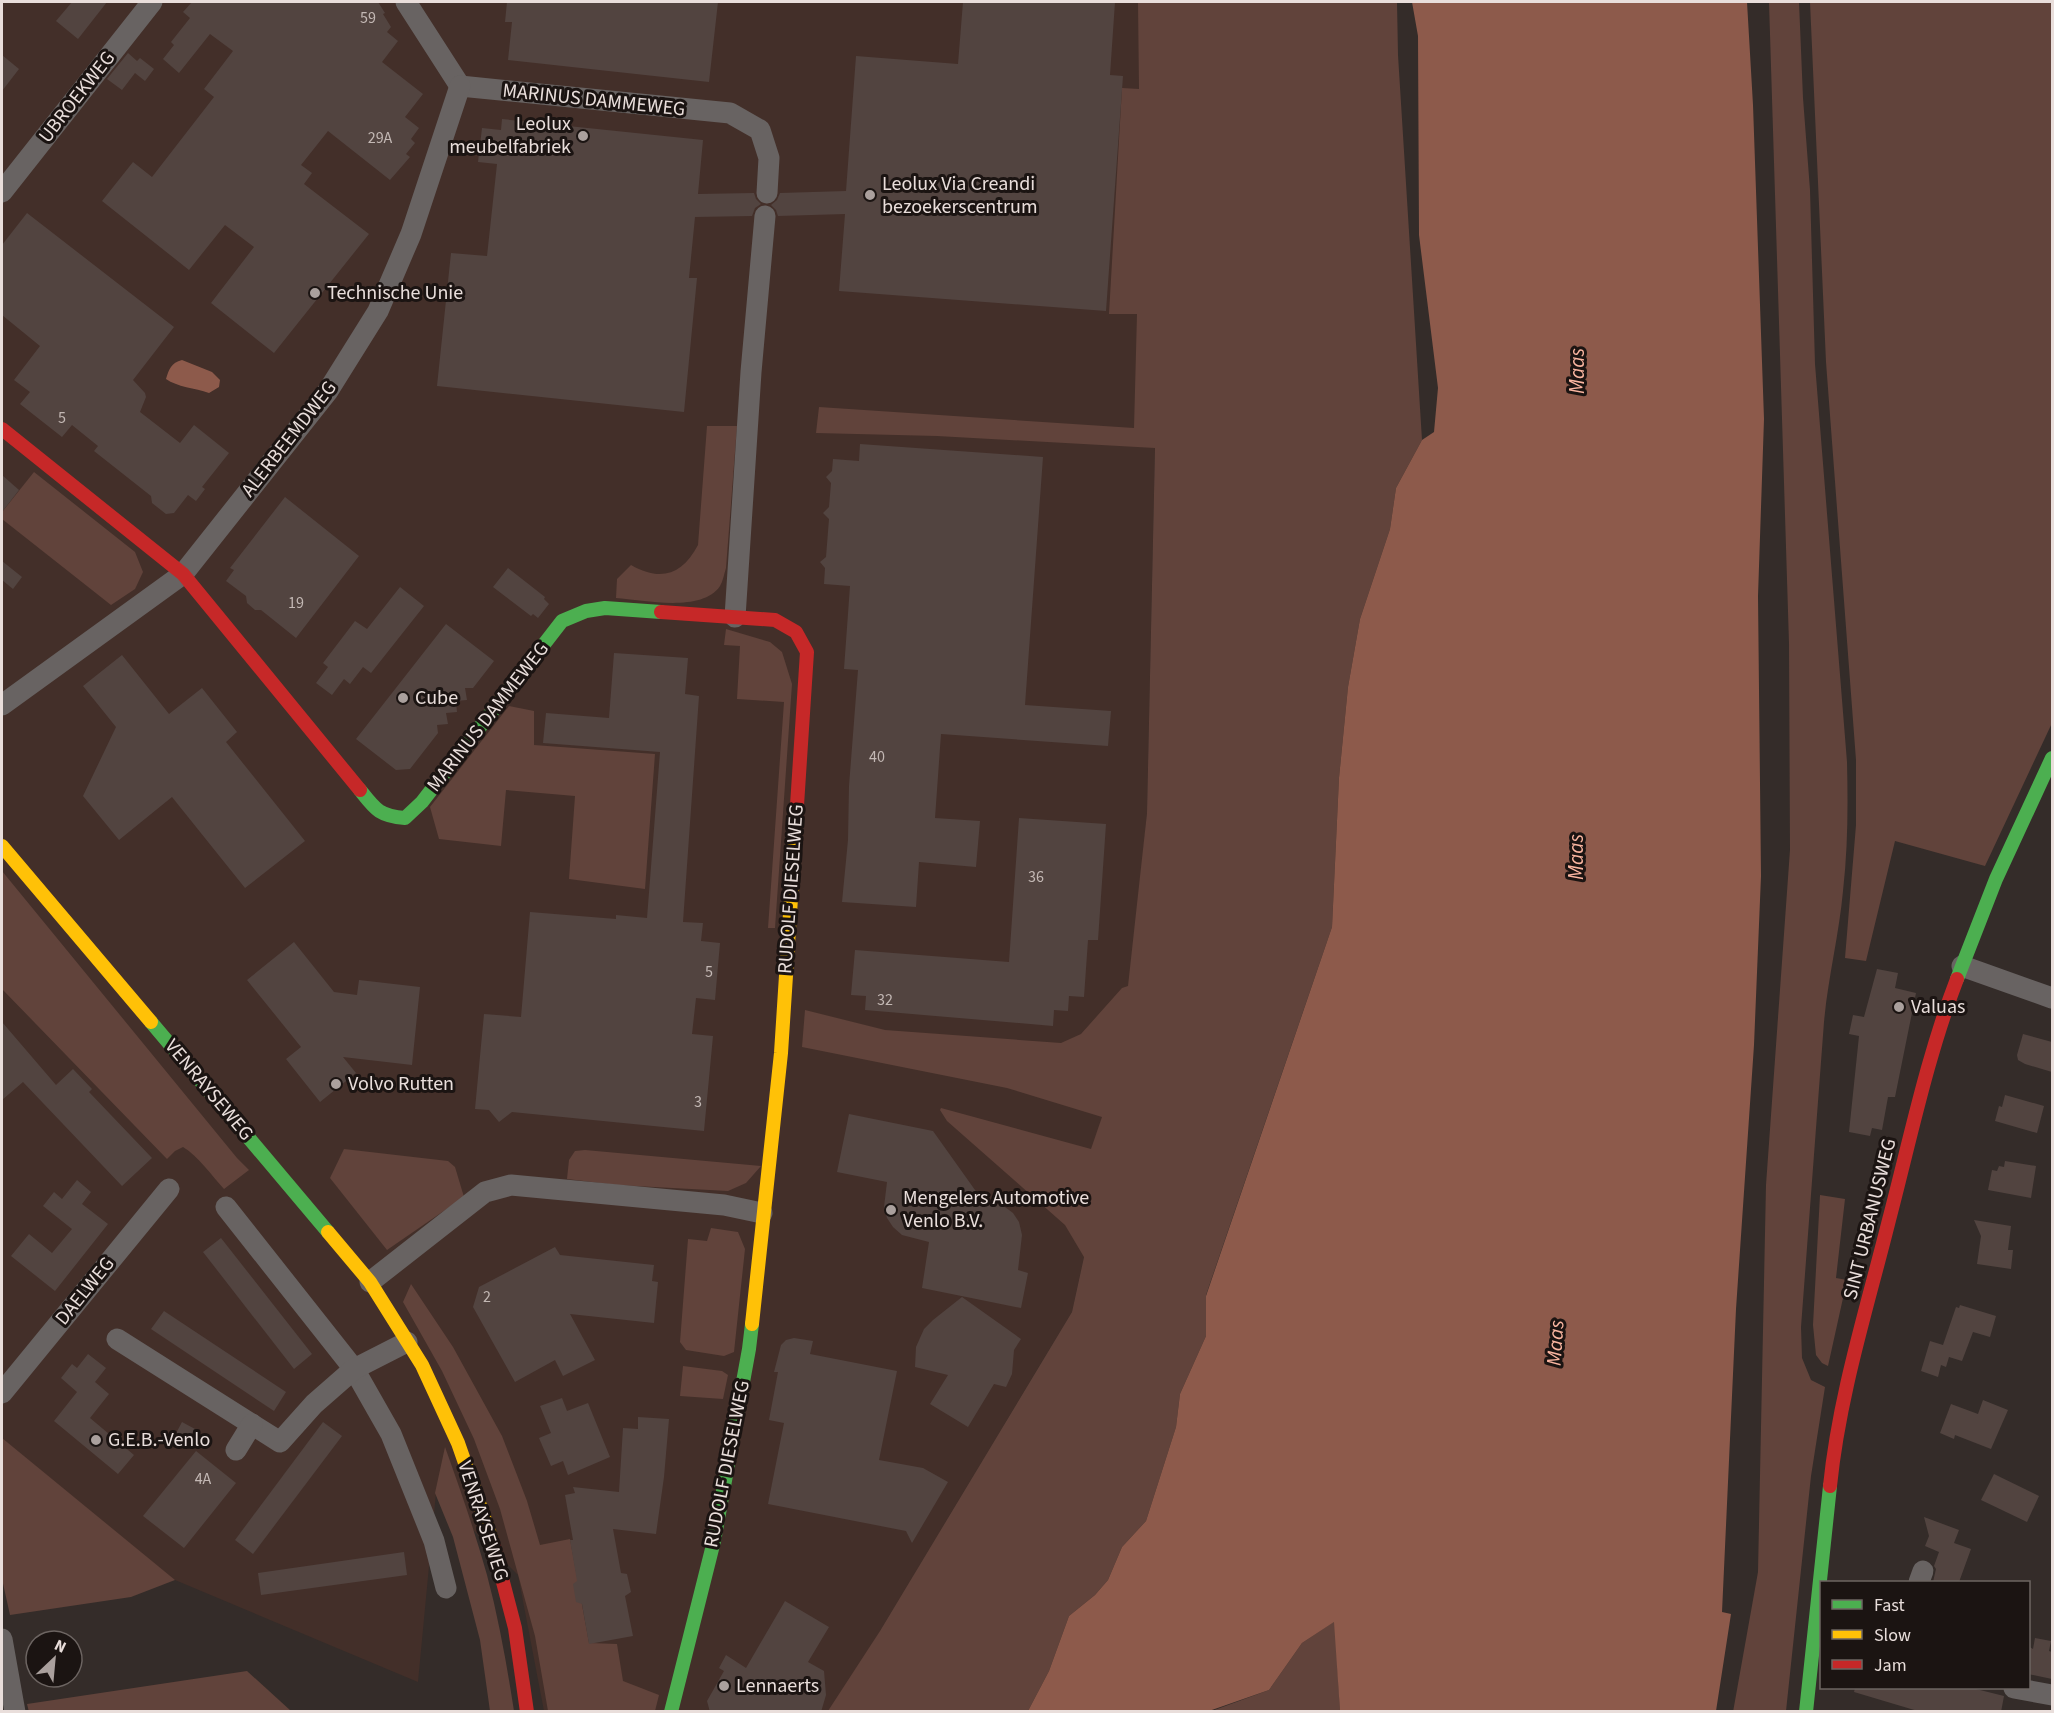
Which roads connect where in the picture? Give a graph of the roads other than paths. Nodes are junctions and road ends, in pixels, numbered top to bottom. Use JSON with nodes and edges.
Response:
{"nodes":[{"id":1,"x":152,"y":2,"type":"edge"},
{"id":2,"x":406,"y":2,"type":"edge"},
{"id":3,"x":460,"y":86,"type":"junction"},
{"id":4,"x":2,"y":192,"type":"edge"},
{"id":5,"x":767,"y":193,"type":"dead end"},
{"id":6,"x":765,"y":216,"type":"dead end"},
{"id":7,"x":2,"y":429,"type":"edge"},
{"id":8,"x":183,"y":574,"type":"junction"},
{"id":9,"x":735,"y":617,"type":"junction"},
{"id":10,"x":2,"y":705,"type":"edge"},
{"id":11,"x":2052,"y":758,"type":"edge"},
{"id":12,"x":2,"y":846,"type":"edge"},
{"id":13,"x":1962,"y":966,"type":"junction"},
{"id":14,"x":2052,"y":998,"type":"edge"},
{"id":15,"x":169,"y":1189,"type":"dead end"},
{"id":16,"x":226,"y":1208,"type":"dead end"},
{"id":17,"x":762,"y":1213,"type":"junction"},
{"id":18,"x":370,"y":1282,"type":"junction"},
{"id":19,"x":117,"y":1339,"type":"dead end"},
{"id":20,"x":407,"y":1342,"type":"junction"},
{"id":21,"x":354,"y":1369,"type":"junction"},
{"id":22,"x":2,"y":1393,"type":"edge"},
{"id":23,"x":252,"y":1424,"type":"junction"},
{"id":24,"x":236,"y":1450,"type":"dead end"},
{"id":25,"x":446,"y":1588,"type":"dead end"},
{"id":26,"x":2,"y":1639,"type":"edge"},
{"id":27,"x":2016,"y":1689,"type":"edge"},
{"id":28,"x":2039,"y":1699,"type":"edge"},
{"id":29,"x":15,"y":1712,"type":"edge"},
{"id":30,"x":527,"y":1712,"type":"edge"},
{"id":31,"x":671,"y":1712,"type":"edge"},
{"id":32,"x":1806,"y":1712,"type":"edge"}],
"edges":[{"from":1,"to":4,"type":"street","name":"UBROEKWEG"},
{"from":2,"to":3,"type":"street"},
{"from":3,"to":5,"type":"street","name":"MARINUS DAMMEWEG"},
{"from":3,"to":8,"type":"street","name":"ALERBEEMDWEG"},
{"from":6,"to":9,"type":"street"},
{"from":7,"to":8,"type":"street","name":"MARINUS DAMMEWEG"},
{"from":8,"to":9,"type":"street","name":"MARINUS DAMMEWEG"},
{"from":8,"to":10,"type":"street","name":"ALERBEEMDWEG"},
{"from":9,"to":17,"type":"street","name":"RUDOLF DIESELWEG"},
{"from":11,"to":13,"type":"street","name":"SINT URBANUSWEG"},
{"from":12,"to":18,"type":"street","name":"VENRAYSEWEG"},
{"from":13,"to":14,"type":"street"},
{"from":13,"to":32,"type":"street","name":"SINT URBANUSWEG"},
{"from":15,"to":22,"type":"street","name":"DAELWEG"},
{"from":16,"to":21,"type":"street"},
{"from":17,"to":18,"type":"street"},
{"from":17,"to":31,"type":"street","name":"RUDOLF DIESELWEG"},
{"from":18,"to":20,"type":"street","name":"VENRAYSEWEG"},
{"from":19,"to":23,"type":"street"},
{"from":20,"to":21,"type":"street"},
{"from":20,"to":30,"type":"street","name":"VENRAYSEWEG"},
{"from":21,"to":23,"type":"street"},
{"from":21,"to":25,"type":"street"},
{"from":23,"to":24,"type":"street"},
{"from":26,"to":29,"type":"street"},
{"from":27,"to":28,"type":"street"}]}
